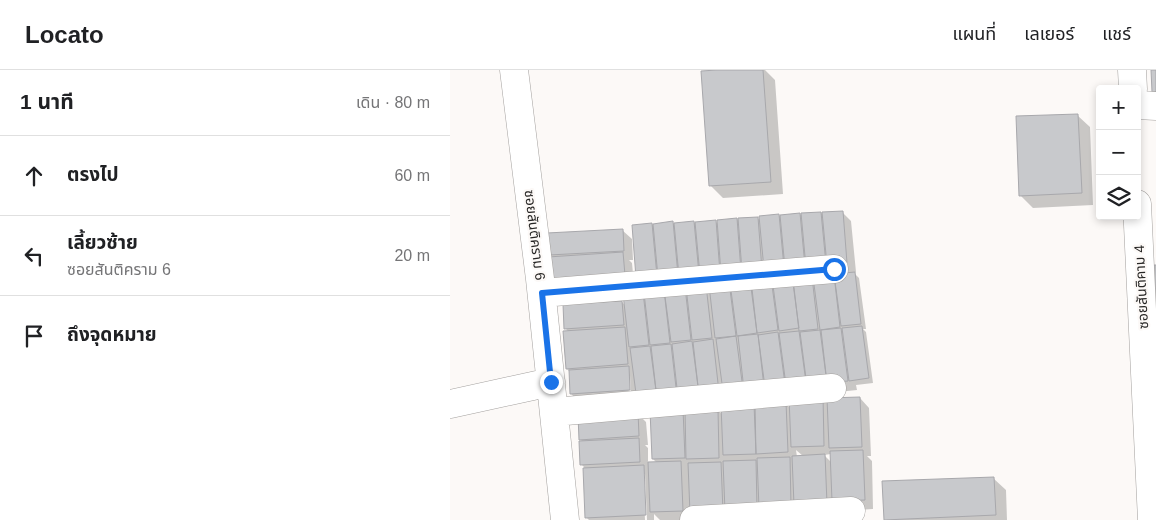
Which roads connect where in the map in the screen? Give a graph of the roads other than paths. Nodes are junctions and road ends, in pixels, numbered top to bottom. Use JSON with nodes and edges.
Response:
{"nodes":[{"id":1,"x":514,"y":70,"type":"edge"},
{"id":2,"x":1132,"y":70,"type":"edge"},
{"id":3,"x":1133,"y":85,"type":"edge"},
{"id":4,"x":1141,"y":105,"type":"edge"},
{"id":5,"x":1156,"y":106,"type":"edge"},
{"id":6,"x":1141,"y":219,"type":"edge"},
{"id":7,"x":1148,"y":245,"type":"edge"},
{"id":8,"x":834,"y":269,"type":"dead end"},
{"id":9,"x":542,"y":293,"type":"junction"},
{"id":10,"x":551,"y":382,"type":"junction"},
{"id":11,"x":832,"y":388,"type":"dead end"},
{"id":12,"x":450,"y":404,"type":"edge"},
{"id":13,"x":554,"y":412,"type":"junction"},
{"id":14,"x":1152,"y":412,"type":"edge"},
{"id":15,"x":851,"y":511,"type":"dead end"},
{"id":16,"x":566,"y":520,"type":"edge"},
{"id":17,"x":694,"y":520,"type":"edge"},
{"id":18,"x":1152,"y":520,"type":"edge"}],
"edges":[{"from":1,"to":9,"type":"street","name":"ซอยสันติคราม 6"},
{"from":2,"to":3,"type":"street"},
{"from":4,"to":5,"type":"street"},
{"from":6,"to":7,"type":"street","name":"ซอยสันติคาม 4"},
{"from":7,"to":14,"type":"street","name":"ซอยสันติคาม 4"},
{"from":8,"to":9,"type":"street"},
{"from":9,"to":10,"type":"street","name":"ซอยสันติคราม 6"},
{"from":10,"to":12,"type":"street"},
{"from":10,"to":13,"type":"street","name":"ซอยสันติคราม 6"},
{"from":11,"to":13,"type":"street"},
{"from":13,"to":16,"type":"street","name":"ซอยสันติคราม 6"},
{"from":14,"to":18,"type":"street","name":"ซอยสันติคาม 4"},
{"from":15,"to":17,"type":"street"}]}
